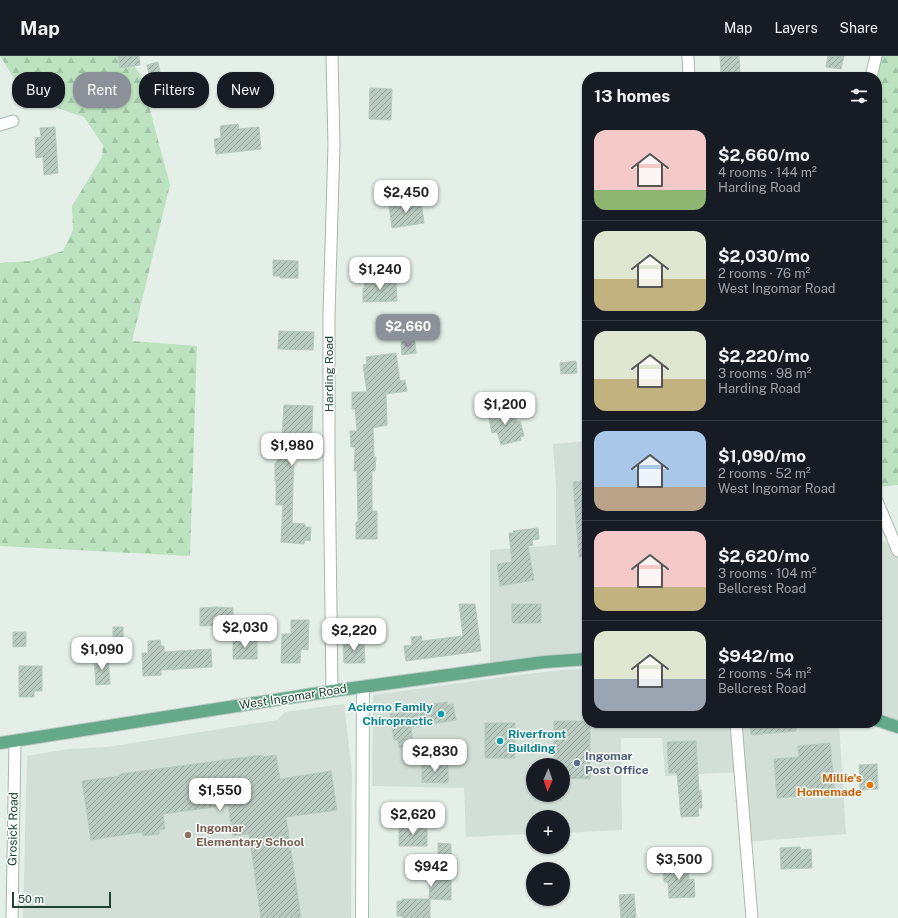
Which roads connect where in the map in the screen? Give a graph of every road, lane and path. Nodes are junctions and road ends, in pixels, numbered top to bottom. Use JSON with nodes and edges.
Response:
{"nodes":[{"id":1,"x":332,"y":56,"type":"edge"},
{"id":2,"x":688,"y":56,"type":"edge"},
{"id":3,"x":876,"y":56,"type":"edge"},
{"id":4,"x":689,"y":72,"type":"edge"},
{"id":5,"x":873,"y":72,"type":"edge"},
{"id":6,"x":13,"y":121,"type":"dead end"},
{"id":7,"x":0,"y":125,"type":"edge"},
{"id":8,"x":882,"y":513,"type":"edge"},
{"id":9,"x":898,"y":551,"type":"edge"},
{"id":10,"x":582,"y":659,"type":"edge"},
{"id":11,"x":363,"y":687,"type":"junction"},
{"id":12,"x":332,"y":691,"type":"junction"},
{"id":13,"x":882,"y":722,"type":"edge"},
{"id":14,"x":898,"y":727,"type":"edge"},
{"id":15,"x":736,"y":728,"type":"edge"},
{"id":16,"x":15,"y":741,"type":"junction"},
{"id":17,"x":0,"y":743,"type":"edge"},
{"id":18,"x":12,"y":918,"type":"edge"},
{"id":19,"x":362,"y":918,"type":"edge"},
{"id":20,"x":752,"y":918,"type":"edge"}],
"edges":[{"from":1,"to":12,"type":"street","name":"Harding Road"},
{"from":2,"to":4,"type":"street"},
{"from":3,"to":5,"type":"street"},
{"from":6,"to":7,"type":"street"},
{"from":8,"to":9,"type":"street"},
{"from":10,"to":11,"type":"main road","name":"West Ingomar Road"},
{"from":11,"to":12,"type":"main road","name":"West Ingomar Road"},
{"from":11,"to":19,"type":"street"},
{"from":12,"to":16,"type":"main road","name":"West Ingomar Road"},
{"from":13,"to":14,"type":"main road"},
{"from":15,"to":20,"type":"street"},
{"from":16,"to":17,"type":"main road","name":"West Ingomar Road"},
{"from":16,"to":18,"type":"street","name":"Grosick Road"}]}
